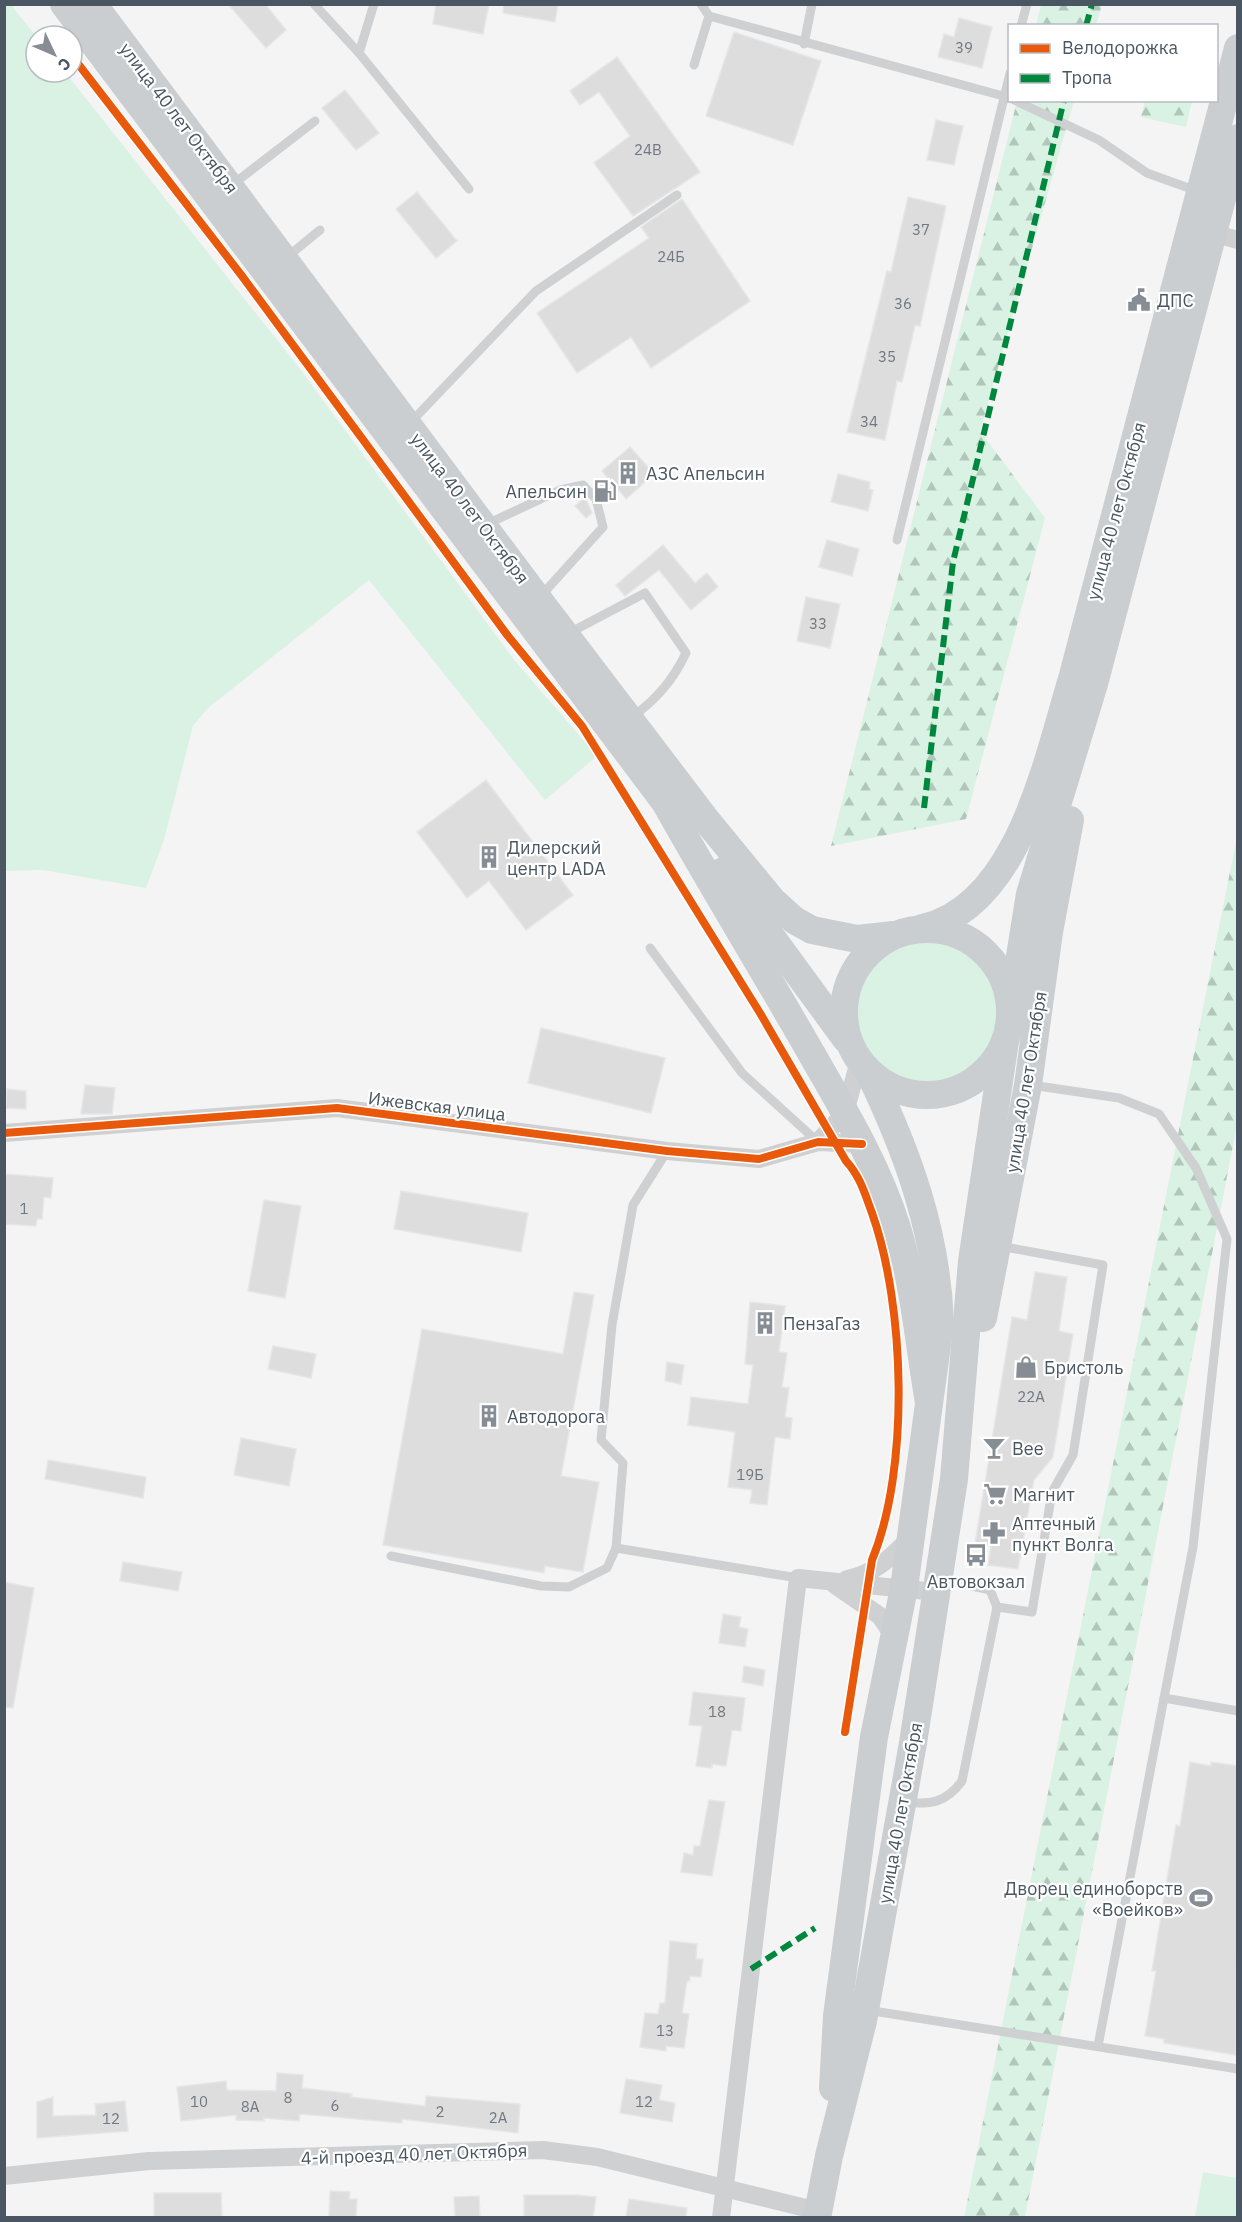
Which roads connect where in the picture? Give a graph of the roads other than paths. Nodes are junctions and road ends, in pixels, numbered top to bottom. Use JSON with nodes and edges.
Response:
{"nodes":[{"id":1,"x":64,"y":4,"type":"edge"},
{"id":2,"x":93,"y":4,"type":"edge"},
{"id":3,"x":314,"y":4,"type":"edge"},
{"id":4,"x":374,"y":4,"type":"edge"},
{"id":5,"x":701,"y":4,"type":"edge"},
{"id":6,"x":812,"y":4,"type":"edge"},
{"id":7,"x":1027,"y":4,"type":"edge"},
{"id":8,"x":709,"y":16,"type":"junction"},
{"id":9,"x":1022,"y":24,"type":"edge"},
{"id":10,"x":804,"y":44,"type":"junction"},
{"id":11,"x":1238,"y":48,"type":"edge"},
{"id":12,"x":358,"y":53,"type":"junction"},
{"id":13,"x":694,"y":65,"type":"dead end"},
{"id":14,"x":1007,"y":97,"type":"edge"},
{"id":15,"x":1018,"y":102,"type":"edge"},
{"id":16,"x":315,"y":121,"type":"dead end"},
{"id":17,"x":1238,"y":138,"type":"edge"},
{"id":18,"x":230,"y":187,"type":"junction"},
{"id":19,"x":469,"y":189,"type":"dead end"},
{"id":20,"x":1199,"y":192,"type":"junction"},
{"id":21,"x":677,"y":195,"type":"dead end"},
{"id":22,"x":320,"y":230,"type":"dead end"},
{"id":23,"x":1213,"y":233,"type":"edge"},
{"id":24,"x":284,"y":259,"type":"junction"},
{"id":25,"x":408,"y":425,"type":"junction"},
{"id":26,"x":483,"y":526,"type":"junction"},
{"id":27,"x":897,"y":540,"type":"dead end"},
{"id":28,"x":538,"y":599,"type":"junction"},
{"id":29,"x":566,"y":635,"type":"junction"},
{"id":30,"x":630,"y":719,"type":"junction"},
{"id":31,"x":1073,"y":758,"type":"junction"},
{"id":32,"x":665,"y":802,"type":"junction"},
{"id":33,"x":923,"y":928,"type":"junction"},
{"id":34,"x":894,"y":935,"type":"junction"},
{"id":35,"x":650,"y":948,"type":"dead end"},
{"id":36,"x":1011,"y":1012,"type":"junction"},
{"id":37,"x":1005,"y":1041,"type":"junction"},
{"id":38,"x":860,"y":1060,"type":"junction"},
{"id":39,"x":1028,"y":1085,"type":"junction"},
{"id":40,"x":845,"y":1113,"type":"junction"},
{"id":41,"x":4,"y":1133,"type":"edge"},
{"id":42,"x":818,"y":1142,"type":"junction"},
{"id":43,"x":862,"y":1144,"type":"junction"},
{"id":44,"x":667,"y":1150,"type":"junction"},
{"id":45,"x":997,"y":1245,"type":"junction"},
{"id":46,"x":929,"y":1403,"type":"junction"},
{"id":47,"x":960,"y":1404,"type":"junction"},
{"id":48,"x":912,"y":1536,"type":"junction"},
{"id":49,"x":616,"y":1548,"type":"junction"},
{"id":50,"x":391,"y":1556,"type":"dead end"},
{"id":51,"x":798,"y":1578,"type":"junction"},
{"id":52,"x":830,"y":1582,"type":"junction"},
{"id":53,"x":937,"y":1585,"type":"junction"},
{"id":54,"x":904,"y":1588,"type":"junction"},
{"id":55,"x":997,"y":1607,"type":"junction"},
{"id":56,"x":894,"y":1637,"type":"junction"},
{"id":57,"x":1164,"y":1698,"type":"junction"},
{"id":58,"x":1238,"y":1711,"type":"edge"},
{"id":59,"x":903,"y":1802,"type":"junction"},
{"id":60,"x":865,"y":2010,"type":"junction"},
{"id":61,"x":1098,"y":2046,"type":"junction"},
{"id":62,"x":1238,"y":2069,"type":"edge"},
{"id":63,"x":829,"y":2156,"type":"junction"},
{"id":64,"x":4,"y":2176,"type":"edge"},
{"id":65,"x":724,"y":2187,"type":"junction"},
{"id":66,"x":817,"y":2214,"type":"edge"},
{"id":67,"x":721,"y":2217,"type":"edge"}],
"edges":[{"from":1,"to":32,"type":"main road","name":"улица 40 лет Октября"},
{"from":2,"to":18,"type":"main road","name":"улица 40 лет Октября"},
{"from":3,"to":12,"type":"lane"},
{"from":4,"to":12,"type":"lane"},
{"from":5,"to":8,"type":"lane"},
{"from":6,"to":10,"type":"lane"},
{"from":7,"to":9,"type":"lane"},
{"from":8,"to":10,"type":"lane"},
{"from":8,"to":13,"type":"lane"},
{"from":10,"to":14,"type":"lane"},
{"from":11,"to":20,"type":"main road","name":"улица 40 лет Октября"},
{"from":12,"to":19,"type":"lane"},
{"from":14,"to":27,"type":"lane"},
{"from":15,"to":20,"type":"lane"},
{"from":16,"to":18,"type":"lane"},
{"from":17,"to":23,"type":"main road","name":"улица 40 лет Октября"},
{"from":18,"to":24,"type":"main road","name":"улица 40 лет Октября"},
{"from":20,"to":23,"type":"main road","name":"улица 40 лет Октября"},
{"from":21,"to":25,"type":"lane"},
{"from":22,"to":24,"type":"lane"},
{"from":23,"to":31,"type":"main road","name":"улица 40 лет Октября"},
{"from":23,"to":33,"type":"main road","name":"улица 40 лет Октября"},
{"from":24,"to":25,"type":"main road","name":"улица 40 лет Октября"},
{"from":25,"to":26,"type":"main road","name":"улица 40 лет Октября"},
{"from":26,"to":28,"type":"main road","name":"улица 40 лет Октября"},
{"from":26,"to":28,"type":"lane"},
{"from":28,"to":29,"type":"main road","name":"улица 40 лет Октября"},
{"from":29,"to":30,"type":"main road","name":"улица 40 лет Октября"},
{"from":29,"to":30,"type":"lane"},
{"from":30,"to":34,"type":"main road","name":"улица 40 лет Октября"},
{"from":31,"to":36,"type":"main road","name":"улица 40 лет Октября"},
{"from":31,"to":39,"type":"main road","name":"улица 40 лет Октября"},
{"from":32,"to":38,"type":"main road"},
{"from":32,"to":40,"type":"main road","name":"улица 40 лет Октября"},
{"from":33,"to":34,"type":"main road","name":"улица 40 лет Октября"},
{"from":33,"to":36,"type":"main road","name":"улица 40 лет Октября"},
{"from":34,"to":38,"type":"main road","name":"улица 40 лет Октября"},
{"from":35,"to":42,"type":"lane"},
{"from":36,"to":37,"type":"main road","name":"улица 40 лет Октября"},
{"from":37,"to":38,"type":"main road","name":"улица 40 лет Октября"},
{"from":37,"to":47,"type":"main road","name":"улица 40 лет Октября"},
{"from":38,"to":40,"type":"street"},
{"from":38,"to":46,"type":"main road","name":"улица 40 лет Октября"},
{"from":39,"to":45,"type":"main road","name":"улица 40 лет Октября"},
{"from":39,"to":57,"type":"lane"},
{"from":40,"to":42,"type":"street"},
{"from":40,"to":43,"type":"main road","name":"улица 40 лет Октября"},
{"from":41,"to":44,"type":"street","name":"Ижевская улица"},
{"from":42,"to":43,"type":"street","name":"Ижевская улица"},
{"from":42,"to":44,"type":"street","name":"Ижевская улица"},
{"from":43,"to":46,"type":"main road","name":"улица 40 лет Октября"},
{"from":44,"to":49,"type":"lane"},
{"from":45,"to":47,"type":"main road","name":"улица 40 лет Октября"},
{"from":45,"to":55,"type":"lane"},
{"from":46,"to":48,"type":"main road","name":"улица 40 лет Октября"},
{"from":47,"to":53,"type":"main road","name":"улица 40 лет Октября"},
{"from":48,"to":52,"type":"street"},
{"from":48,"to":54,"type":"main road","name":"улица 40 лет Октября"},
{"from":49,"to":50,"type":"lane"},
{"from":49,"to":51,"type":"lane"},
{"from":51,"to":52,"type":"street"},
{"from":51,"to":65,"type":"street"},
{"from":52,"to":54,"type":"street"},
{"from":52,"to":56,"type":"street"},
{"from":53,"to":54,"type":"street"},
{"from":53,"to":55,"type":"lane"},
{"from":53,"to":59,"type":"main road","name":"улица 40 лет Октября"},
{"from":54,"to":56,"type":"main road","name":"улица 40 лет Октября"},
{"from":55,"to":59,"type":"lane"},
{"from":56,"to":63,"type":"main road","name":"улица 40 лет Октября"},
{"from":57,"to":58,"type":"lane"},
{"from":57,"to":61,"type":"lane"},
{"from":59,"to":60,"type":"main road","name":"улица 40 лет Октября"},
{"from":60,"to":61,"type":"lane"},
{"from":60,"to":63,"type":"main road","name":"улица 40 лет Октября"},
{"from":61,"to":62,"type":"lane"},
{"from":63,"to":66,"type":"main road","name":"улица 40 лет Октября"},
{"from":64,"to":65,"type":"street","name":"4-й проезд 40 лет Октября"},
{"from":65,"to":66,"type":"street","name":"4-й проезд 40 лет Октября"},
{"from":65,"to":67,"type":"street"}]}
